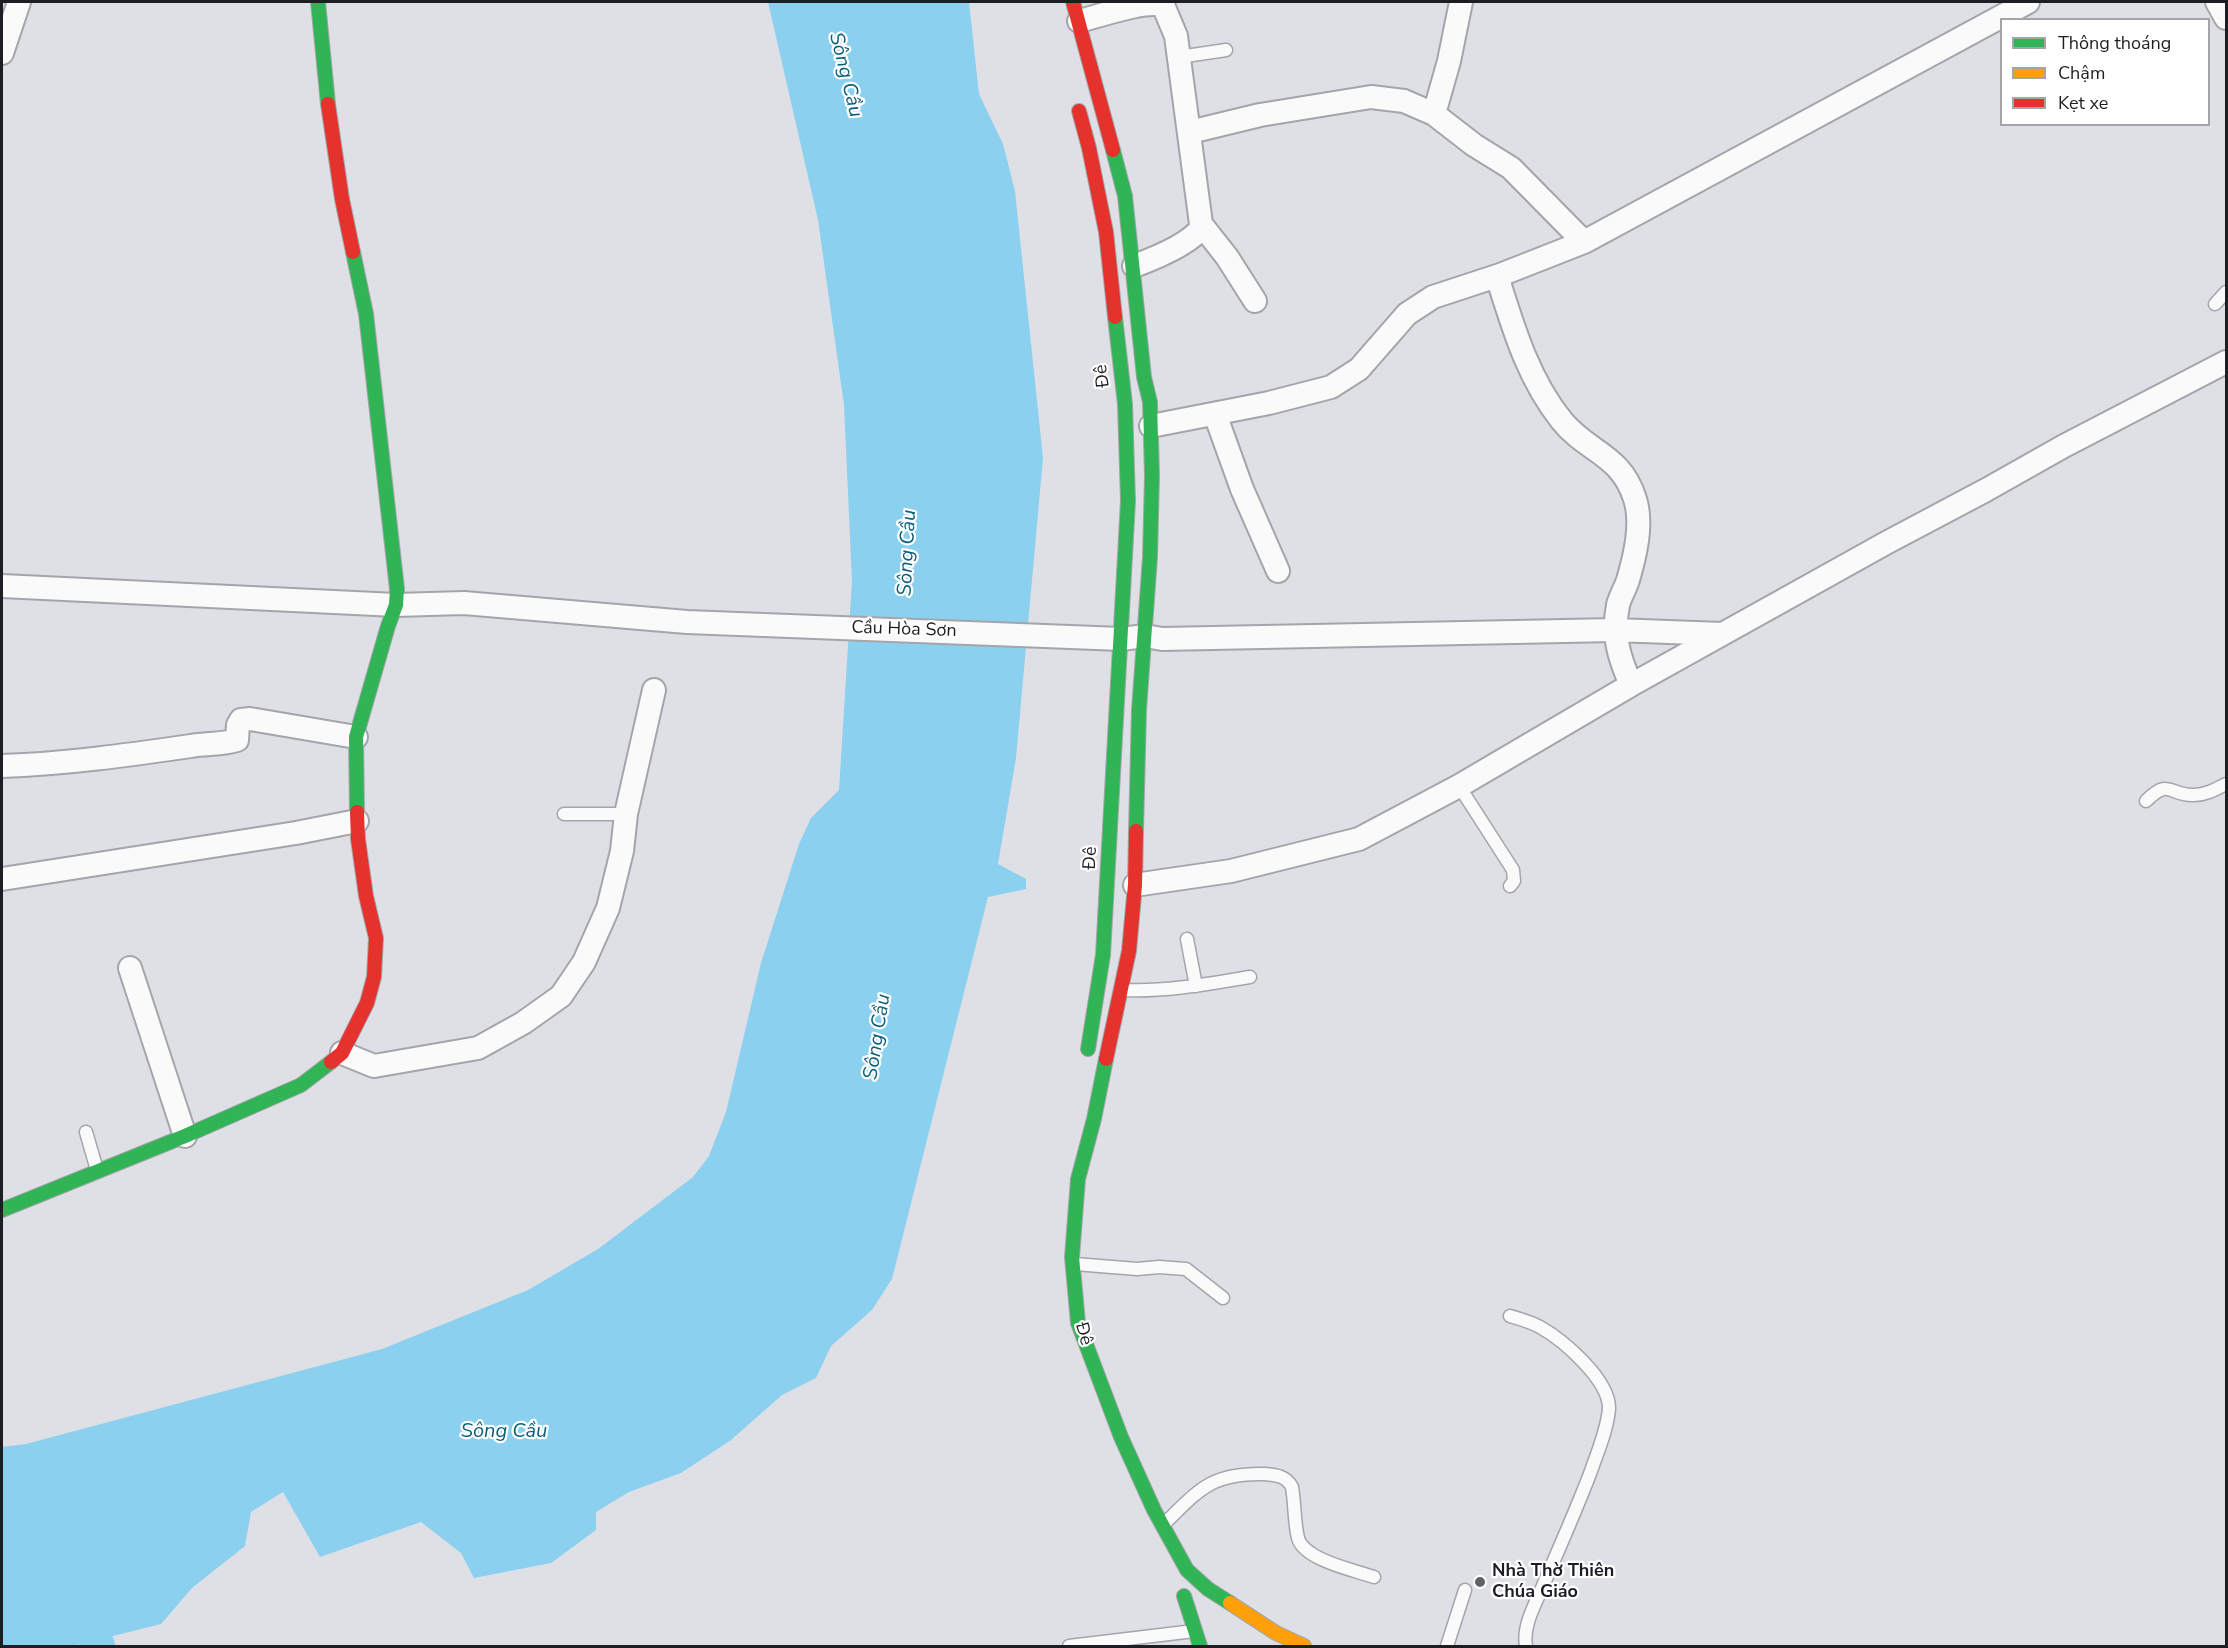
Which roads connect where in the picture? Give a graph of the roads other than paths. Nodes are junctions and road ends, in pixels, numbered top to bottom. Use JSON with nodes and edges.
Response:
{"nodes":[{"id":1,"x":19,"y":2,"type":"edge"},
{"id":2,"x":318,"y":2,"type":"edge"},
{"id":3,"x":1461,"y":2,"type":"edge"},
{"id":4,"x":2028,"y":2,"type":"edge"},
{"id":5,"x":2217,"y":2,"type":"edge"},
{"id":6,"x":1076,"y":11,"type":"edge"},
{"id":7,"x":2226,"y":18,"type":"edge"},
{"id":8,"x":1226,"y":50,"type":"dead end"},
{"id":9,"x":2,"y":53,"type":"edge"},
{"id":10,"x":1179,"y":57,"type":"junction"},
{"id":11,"x":1076,"y":102,"type":"dead end"},
{"id":12,"x":1434,"y":114,"type":"junction"},
{"id":13,"x":1190,"y":132,"type":"junction"},
{"id":14,"x":1202,"y":227,"type":"junction"},
{"id":15,"x":1584,"y":243,"type":"junction"},
{"id":16,"x":1134,"y":266,"type":"junction"},
{"id":17,"x":1497,"y":276,"type":"junction"},
{"id":18,"x":2226,"y":292,"type":"edge"},
{"id":19,"x":1255,"y":301,"type":"dead end"},
{"id":20,"x":2215,"y":304,"type":"dead end"},
{"id":21,"x":2226,"y":362,"type":"edge"},
{"id":22,"x":1215,"y":414,"type":"junction"},
{"id":23,"x":1151,"y":426,"type":"junction"},
{"id":24,"x":1278,"y":571,"type":"dead end"},
{"id":25,"x":2,"y":586,"type":"edge"},
{"id":26,"x":396,"y":605,"type":"junction"},
{"id":27,"x":1615,"y":630,"type":"junction"},
{"id":28,"x":1722,"y":634,"type":"junction"},
{"id":29,"x":1145,"y":636,"type":"junction"},
{"id":30,"x":1121,"y":639,"type":"junction"},
{"id":31,"x":1631,"y":684,"type":"junction"},
{"id":32,"x":654,"y":690,"type":"dead end"},
{"id":33,"x":356,"y":737,"type":"junction"},
{"id":34,"x":2,"y":766,"type":"edge"},
{"id":35,"x":2226,"y":784,"type":"edge"},
{"id":36,"x":1459,"y":786,"type":"junction"},
{"id":37,"x":2146,"y":801,"type":"dead end"},
{"id":38,"x":564,"y":814,"type":"dead end"},
{"id":39,"x":626,"y":814,"type":"junction"},
{"id":40,"x":357,"y":821,"type":"junction"},
{"id":41,"x":2,"y":879,"type":"edge"},
{"id":42,"x":1135,"y":885,"type":"junction"},
{"id":43,"x":1510,"y":886,"type":"dead end"},
{"id":44,"x":1187,"y":939,"type":"dead end"},
{"id":45,"x":130,"y":968,"type":"dead end"},
{"id":46,"x":1250,"y":977,"type":"dead end"},
{"id":47,"x":1196,"y":986,"type":"junction"},
{"id":48,"x":1121,"y":990,"type":"junction"},
{"id":49,"x":342,"y":1053,"type":"junction"},
{"id":50,"x":1085,"y":1066,"type":"dead end"},
{"id":51,"x":86,"y":1132,"type":"dead end"},
{"id":52,"x":185,"y":1136,"type":"junction"},
{"id":53,"x":97,"y":1172,"type":"junction"},
{"id":54,"x":2,"y":1210,"type":"edge"},
{"id":55,"x":1073,"y":1264,"type":"junction"},
{"id":56,"x":1222,"y":1298,"type":"dead end"},
{"id":57,"x":1510,"y":1316,"type":"dead end"},
{"id":58,"x":1162,"y":1526,"type":"junction"},
{"id":59,"x":1374,"y":1577,"type":"dead end"},
{"id":60,"x":1465,"y":1590,"type":"dead end"},
{"id":61,"x":1204,"y":1609,"type":"dead end"},
{"id":62,"x":1195,"y":1631,"type":"junction"},
{"id":63,"x":1448,"y":1642,"type":"edge"},
{"id":64,"x":1069,"y":1647,"type":"edge"},
{"id":65,"x":1200,"y":1647,"type":"edge"},
{"id":66,"x":1304,"y":1647,"type":"edge"},
{"id":67,"x":1438,"y":1647,"type":"edge"},
{"id":68,"x":1526,"y":1647,"type":"edge"}],
"edges":[{"from":1,"to":9,"type":"street"},
{"from":2,"to":26,"type":"street"},
{"from":3,"to":12,"type":"street"},
{"from":4,"to":15,"type":"street"},
{"from":5,"to":7,"type":"street"},
{"from":6,"to":10,"type":"street"},
{"from":6,"to":16,"type":"street"},
{"from":8,"to":10,"type":"lane"},
{"from":10,"to":13,"type":"street"},
{"from":11,"to":30,"type":"street","name":"Đê"},
{"from":12,"to":13,"type":"street"},
{"from":12,"to":15,"type":"street"},
{"from":13,"to":14,"type":"street"},
{"from":14,"to":16,"type":"street"},
{"from":14,"to":19,"type":"street"},
{"from":15,"to":17,"type":"street"},
{"from":16,"to":23,"type":"street"},
{"from":17,"to":22,"type":"street"},
{"from":17,"to":27,"type":"street"},
{"from":18,"to":20,"type":"lane"},
{"from":21,"to":28,"type":"street"},
{"from":22,"to":23,"type":"street"},
{"from":22,"to":24,"type":"street"},
{"from":23,"to":29,"type":"street"},
{"from":25,"to":26,"type":"street","name":"Cầu Hòa Sơn"},
{"from":26,"to":30,"type":"street","name":"Cầu Hòa Sơn"},
{"from":26,"to":33,"type":"street"},
{"from":27,"to":28,"type":"street","name":"Cầu Hòa Sơn"},
{"from":27,"to":29,"type":"street","name":"Cầu Hòa Sơn"},
{"from":27,"to":31,"type":"street"},
{"from":28,"to":31,"type":"street"},
{"from":29,"to":30,"type":"street","name":"Cầu Hòa Sơn"},
{"from":29,"to":42,"type":"street"},
{"from":30,"to":50,"type":"street","name":"Đê"},
{"from":31,"to":36,"type":"street"},
{"from":32,"to":39,"type":"street"},
{"from":33,"to":34,"type":"street"},
{"from":33,"to":40,"type":"street"},
{"from":35,"to":37,"type":"lane"},
{"from":36,"to":42,"type":"street"},
{"from":36,"to":43,"type":"lane"},
{"from":38,"to":39,"type":"lane"},
{"from":39,"to":49,"type":"street"},
{"from":40,"to":41,"type":"street"},
{"from":40,"to":49,"type":"street"},
{"from":42,"to":48,"type":"street"},
{"from":44,"to":47,"type":"lane"},
{"from":45,"to":52,"type":"street"},
{"from":46,"to":47,"type":"lane"},
{"from":47,"to":48,"type":"lane"},
{"from":48,"to":55,"type":"street"},
{"from":49,"to":52,"type":"street"},
{"from":51,"to":53,"type":"lane"},
{"from":52,"to":53,"type":"street"},
{"from":53,"to":54,"type":"street"},
{"from":55,"to":56,"type":"lane"},
{"from":55,"to":58,"type":"street"},
{"from":57,"to":68,"type":"lane"},
{"from":58,"to":59,"type":"lane"},
{"from":58,"to":66,"type":"street"},
{"from":60,"to":63,"type":"lane"},
{"from":61,"to":62,"type":"street"},
{"from":62,"to":64,"type":"lane"},
{"from":62,"to":65,"type":"street"},
{"from":63,"to":67,"type":"lane"}]}
